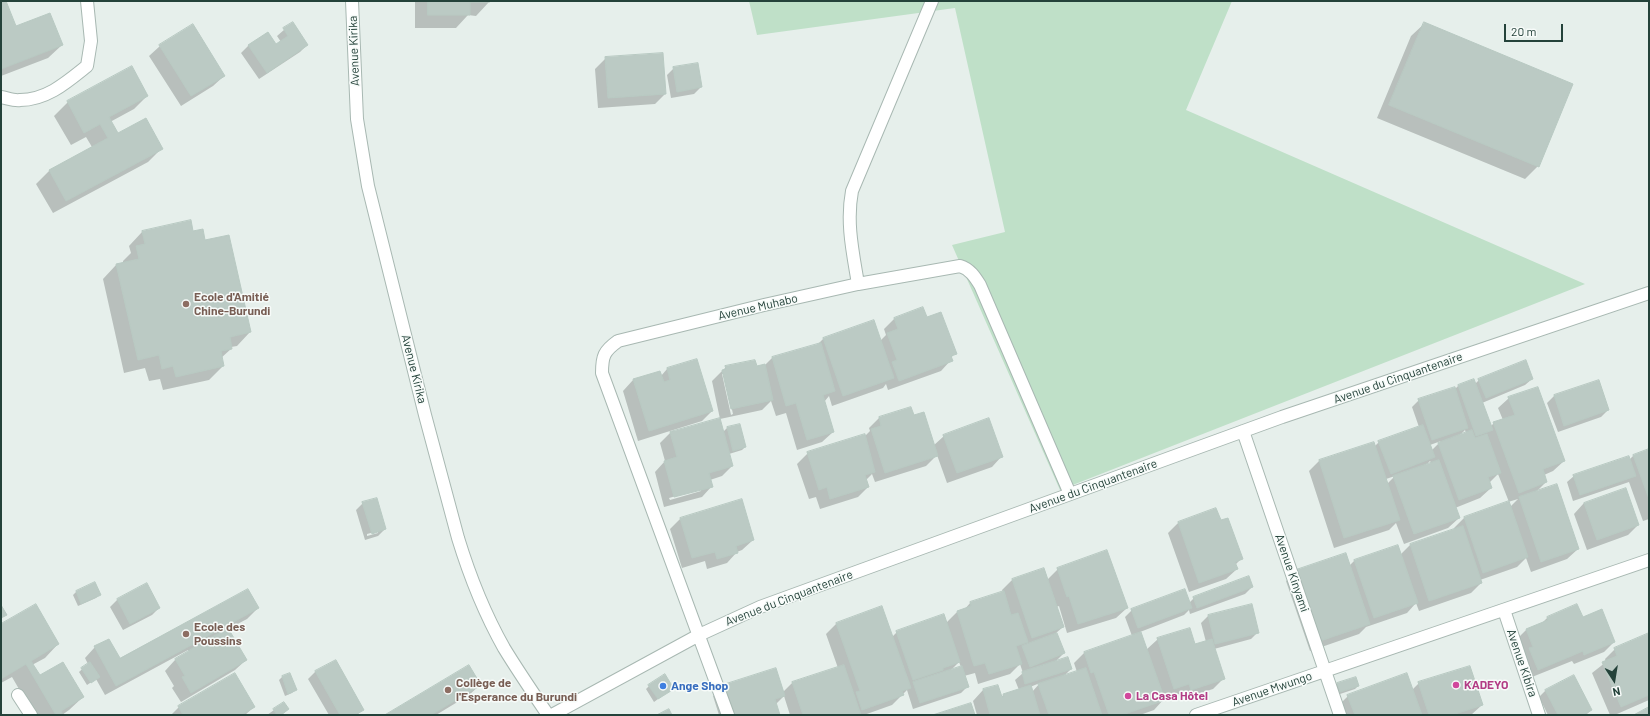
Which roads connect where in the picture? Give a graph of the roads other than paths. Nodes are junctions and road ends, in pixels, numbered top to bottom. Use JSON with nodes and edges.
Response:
{"nodes":[{"id":1,"x":87,"y":1,"type":"edge"},
{"id":2,"x":352,"y":1,"type":"edge"},
{"id":3,"x":932,"y":1,"type":"edge"},
{"id":4,"x":1,"y":97,"type":"edge"},
{"id":5,"x":858,"y":284,"type":"junction"},
{"id":6,"x":1649,"y":293,"type":"edge"},
{"id":7,"x":1243,"y":431,"type":"junction"},
{"id":8,"x":1070,"y":494,"type":"junction"},
{"id":9,"x":1649,"y":560,"type":"edge"},
{"id":10,"x":1504,"y":610,"type":"junction"},
{"id":11,"x":699,"y":635,"type":"junction"},
{"id":12,"x":1324,"y":671,"type":"junction"},
{"id":13,"x":18,"y":695,"type":"dead end"},
{"id":14,"x":31,"y":715,"type":"edge"},
{"id":15,"x":548,"y":715,"type":"edge"},
{"id":16,"x":552,"y":715,"type":"edge"},
{"id":17,"x":728,"y":715,"type":"edge"},
{"id":18,"x":1196,"y":715,"type":"edge"},
{"id":19,"x":1340,"y":715,"type":"edge"},
{"id":20,"x":1539,"y":715,"type":"edge"}],
"edges":[{"from":1,"to":4,"type":"street"},
{"from":2,"to":15,"type":"street","name":"Avenue Kirika"},
{"from":3,"to":5,"type":"street"},
{"from":5,"to":8,"type":"street","name":"Avenue Muhabo"},
{"from":5,"to":11,"type":"street","name":"Avenue Muhabo"},
{"from":6,"to":7,"type":"street","name":"Avenue du Cinquantenaire"},
{"from":7,"to":8,"type":"street","name":"Avenue du Cinquantenaire"},
{"from":7,"to":12,"type":"street","name":"Avenue Kinyami"},
{"from":8,"to":11,"type":"street","name":"Avenue du Cinquantenaire"},
{"from":9,"to":10,"type":"street","name":"Avenue Mwungo"},
{"from":10,"to":12,"type":"street","name":"Avenue Mwungo"},
{"from":10,"to":20,"type":"street","name":"Avenue Kibira"},
{"from":11,"to":16,"type":"street","name":"Avenue du Cinquantenaire"},
{"from":11,"to":17,"type":"street","name":"Avenue Muhabo"},
{"from":12,"to":18,"type":"street","name":"Avenue Mwungo"},
{"from":12,"to":19,"type":"street","name":"Avenue Kinyami"},
{"from":13,"to":14,"type":"street"}]}
